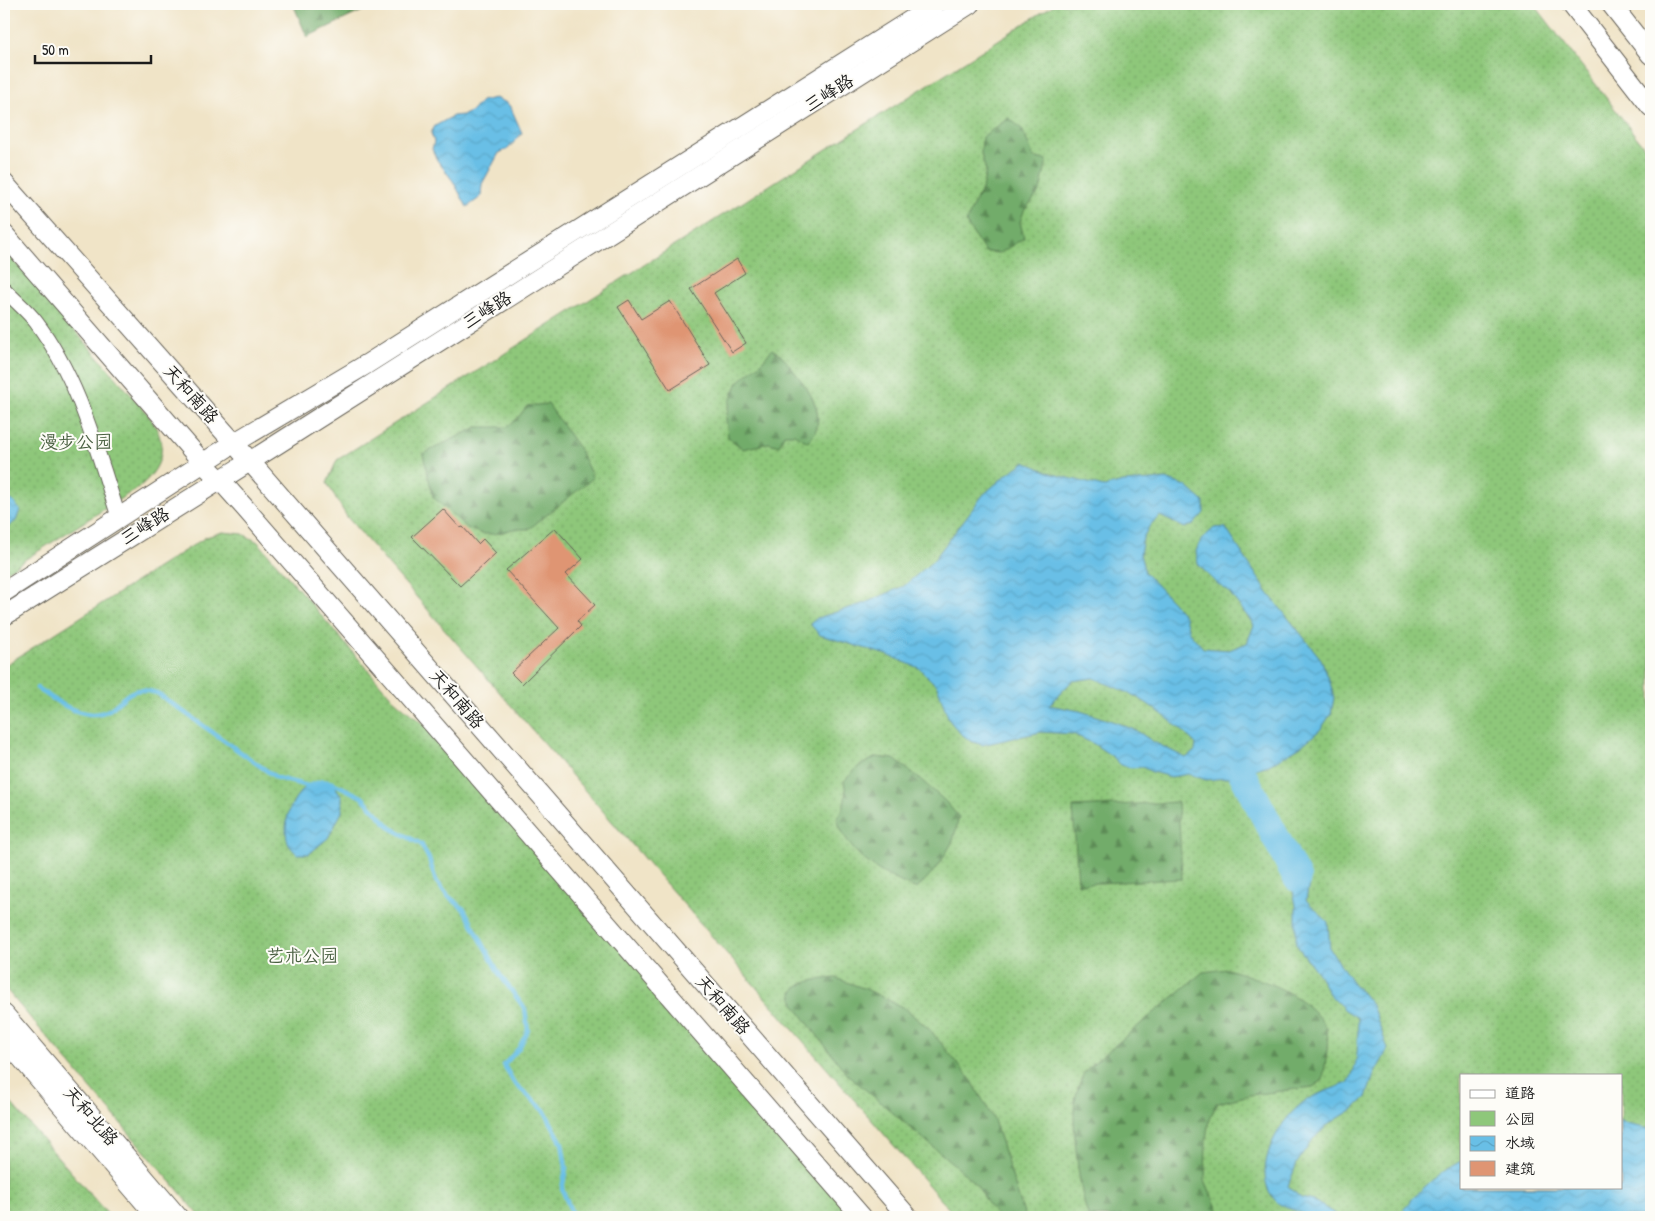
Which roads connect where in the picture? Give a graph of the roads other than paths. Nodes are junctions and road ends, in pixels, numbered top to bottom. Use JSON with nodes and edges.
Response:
{"nodes":[{"id":1,"x":936,"y":4,"type":"edge"},
{"id":2,"x":970,"y":4,"type":"edge"},
{"id":3,"x":1571,"y":4,"type":"edge"},
{"id":4,"x":1611,"y":4,"type":"edge"},
{"id":5,"x":1651,"y":55,"type":"edge"},
{"id":6,"x":1651,"y":107,"type":"edge"},
{"id":7,"x":4,"y":183,"type":"edge"},
{"id":8,"x":4,"y":234,"type":"edge"},
{"id":9,"x":4,"y":290,"type":"edge"},
{"id":10,"x":234,"y":443,"type":"junction"},
{"id":11,"x":250,"y":461,"type":"junction"},
{"id":12,"x":203,"y":463,"type":"junction"},
{"id":13,"x":220,"y":480,"type":"junction"},
{"id":14,"x":119,"y":518,"type":"junction"},
{"id":15,"x":4,"y":592,"type":"edge"},
{"id":16,"x":4,"y":616,"type":"edge"},
{"id":17,"x":4,"y":1014,"type":"edge"},
{"id":18,"x":4,"y":1038,"type":"edge"},
{"id":19,"x":158,"y":1217,"type":"edge"},
{"id":20,"x":178,"y":1217,"type":"edge"},
{"id":21,"x":862,"y":1217,"type":"edge"},
{"id":22,"x":908,"y":1217,"type":"edge"}],
"edges":[{"from":1,"to":10,"type":"street","name":"三峰路"},
{"from":2,"to":11,"type":"street","name":"三峰路"},
{"from":3,"to":6,"type":"street"},
{"from":4,"to":5,"type":"street"},
{"from":7,"to":10,"type":"street","name":"天和南路"},
{"from":8,"to":12,"type":"street","name":"天和南路"},
{"from":9,"to":14,"type":"street"},
{"from":10,"to":11,"type":"street","name":"天和南路"},
{"from":10,"to":12,"type":"street","name":"三峰路"},
{"from":11,"to":13,"type":"street","name":"三峰路"},
{"from":11,"to":22,"type":"street","name":"天和南路"},
{"from":12,"to":13,"type":"street","name":"天和南路"},
{"from":12,"to":14,"type":"street","name":"三峰路"},
{"from":13,"to":16,"type":"street","name":"三峰路"},
{"from":13,"to":21,"type":"street","name":"天和南路"},
{"from":14,"to":15,"type":"street","name":"三峰路"},
{"from":17,"to":20,"type":"street","name":"天和北路"},
{"from":18,"to":19,"type":"street","name":"天和北路"}]}
